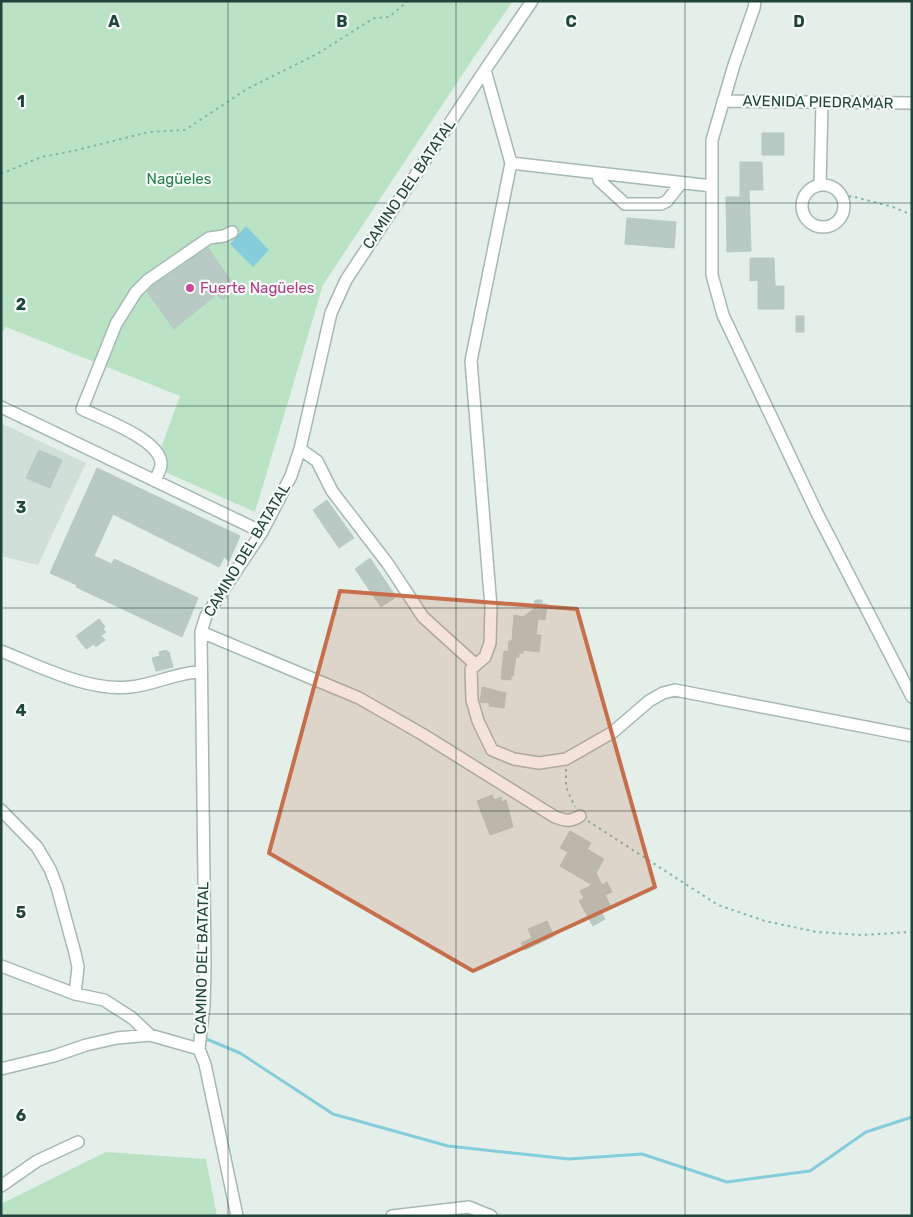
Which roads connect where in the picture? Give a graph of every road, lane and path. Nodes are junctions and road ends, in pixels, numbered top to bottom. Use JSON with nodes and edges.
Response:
{"nodes":[{"id":1,"x":408,"y":1,"type":"edge"},
{"id":2,"x":532,"y":1,"type":"edge"},
{"id":3,"x":755,"y":1,"type":"edge"},
{"id":4,"x":484,"y":70,"type":"junction"},
{"id":5,"x":723,"y":101,"type":"junction"},
{"id":6,"x":822,"y":103,"type":"junction"},
{"id":7,"x":912,"y":103,"type":"edge"},
{"id":8,"x":511,"y":163,"type":"junction"},
{"id":9,"x":598,"y":173,"type":"junction"},
{"id":10,"x":1,"y":174,"type":"edge"},
{"id":11,"x":681,"y":183,"type":"junction"},
{"id":12,"x":820,"y":185,"type":"junction"},
{"id":13,"x":712,"y":186,"type":"junction"},
{"id":14,"x":843,"y":200,"type":"junction"},
{"id":15,"x":912,"y":215,"type":"edge"},
{"id":16,"x":232,"y":232,"type":"dead end"},
{"id":17,"x":1,"y":407,"type":"edge"},
{"id":18,"x":300,"y":449,"type":"junction"},
{"id":19,"x":154,"y":481,"type":"junction"},
{"id":20,"x":262,"y":532,"type":"junction"},
{"id":21,"x":201,"y":632,"type":"junction"},
{"id":22,"x":1,"y":651,"type":"edge"},
{"id":23,"x":476,"y":665,"type":"junction"},
{"id":24,"x":201,"y":672,"type":"junction"},
{"id":25,"x":912,"y":697,"type":"edge"},
{"id":26,"x":912,"y":736,"type":"edge"},
{"id":27,"x":566,"y":759,"type":"junction"},
{"id":28,"x":1,"y":810,"type":"edge"},
{"id":29,"x":580,"y":816,"type":"junction"},
{"id":30,"x":912,"y":932,"type":"edge"},
{"id":31,"x":1,"y":966,"type":"edge"},
{"id":32,"x":75,"y":994,"type":"junction"},
{"id":33,"x":150,"y":1035,"type":"junction"},
{"id":34,"x":199,"y":1049,"type":"junction"},
{"id":35,"x":1,"y":1069,"type":"edge"},
{"id":36,"x":78,"y":1142,"type":"dead end"},
{"id":37,"x":1,"y":1186,"type":"edge"},
{"id":38,"x":237,"y":1216,"type":"edge"},
{"id":39,"x":392,"y":1216,"type":"edge"},
{"id":40,"x":491,"y":1216,"type":"edge"}],
"edges":[{"from":1,"to":10,"type":"path"},
{"from":2,"to":4,"type":"street","name":"CAMINO DEL BATATAL"},
{"from":3,"to":5,"type":"street"},
{"from":4,"to":8,"type":"street"},
{"from":4,"to":18,"type":"street","name":"CAMINO DEL BATATAL"},
{"from":5,"to":6,"type":"street","name":"AVENIDA PIEDRAMAR"},
{"from":5,"to":13,"type":"street"},
{"from":6,"to":7,"type":"street","name":"AVENIDA PIEDRAMAR"},
{"from":6,"to":12,"type":"street"},
{"from":8,"to":9,"type":"street"},
{"from":8,"to":23,"type":"street"},
{"from":9,"to":11,"type":"street"},
{"from":9,"to":11,"type":"street"},
{"from":11,"to":13,"type":"street"},
{"from":12,"to":14,"type":"street"},
{"from":12,"to":14,"type":"street"},
{"from":13,"to":25,"type":"street"},
{"from":14,"to":15,"type":"path"},
{"from":16,"to":19,"type":"street"},
{"from":17,"to":19,"type":"street"},
{"from":18,"to":20,"type":"street","name":"CAMINO DEL BATATAL"},
{"from":18,"to":23,"type":"street"},
{"from":19,"to":20,"type":"street"},
{"from":20,"to":21,"type":"street","name":"CAMINO DEL BATATAL"},
{"from":21,"to":24,"type":"street","name":"CAMINO DEL BATATAL"},
{"from":21,"to":29,"type":"street"},
{"from":22,"to":24,"type":"street"},
{"from":23,"to":27,"type":"street"},
{"from":24,"to":34,"type":"street","name":"CAMINO DEL BATATAL"},
{"from":26,"to":27,"type":"street"},
{"from":27,"to":29,"type":"path"},
{"from":28,"to":32,"type":"street"},
{"from":29,"to":30,"type":"path"},
{"from":31,"to":32,"type":"street"},
{"from":32,"to":33,"type":"street"},
{"from":33,"to":34,"type":"street","name":"CAMINO DEL BATATAL"},
{"from":33,"to":35,"type":"street","name":"CAMINO DEL BATATAL"},
{"from":34,"to":38,"type":"street"},
{"from":36,"to":37,"type":"street"},
{"from":39,"to":40,"type":"street"}]}
